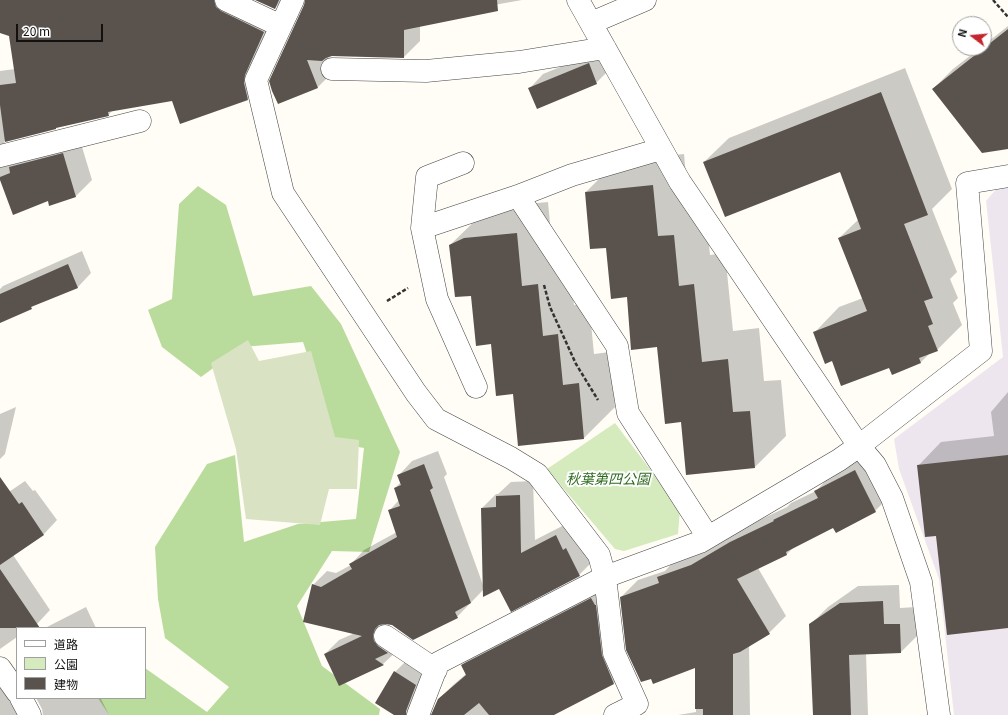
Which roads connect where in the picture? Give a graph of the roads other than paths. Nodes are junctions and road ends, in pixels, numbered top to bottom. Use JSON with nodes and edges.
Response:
{"nodes":[{"id":1,"x":226,"y":0,"type":"edge"},
{"id":2,"x":293,"y":0,"type":"edge"},
{"id":3,"x":578,"y":0,"type":"edge"},
{"id":4,"x":645,"y":0,"type":"edge"},
{"id":5,"x":591,"y":23,"type":"junction"},
{"id":6,"x":281,"y":26,"type":"junction"},
{"id":7,"x":606,"y":48,"type":"junction"},
{"id":8,"x":332,"y":70,"type":"dead end"},
{"id":9,"x":140,"y":121,"type":"dead end"},
{"id":10,"x":661,"y":149,"type":"junction"},
{"id":11,"x":0,"y":156,"type":"edge"},
{"id":12,"x":463,"y":163,"type":"dead end"},
{"id":13,"x":1008,"y":176,"type":"edge"},
{"id":14,"x":518,"y":196,"type":"junction"},
{"id":15,"x":422,"y":228,"type":"junction"},
{"id":16,"x":476,"y":387,"type":"dead end"},
{"id":17,"x":859,"y":446,"type":"junction"},
{"id":18,"x":708,"y":537,"type":"junction"},
{"id":19,"x":605,"y":577,"type":"junction"},
{"id":20,"x":385,"y":636,"type":"dead end"},
{"id":21,"x":0,"y":668,"type":"edge"},
{"id":22,"x":436,"y":670,"type":"junction"},
{"id":23,"x":16,"y":691,"type":"edge"},
{"id":24,"x":22,"y":699,"type":"edge"},
{"id":25,"x":30,"y":715,"type":"edge"},
{"id":26,"x":418,"y":715,"type":"edge"},
{"id":27,"x":615,"y":715,"type":"edge"},
{"id":28,"x":939,"y":715,"type":"edge"}],
"edges":[{"from":1,"to":6,"type":"street"},
{"from":2,"to":6,"type":"street"},
{"from":3,"to":5,"type":"street"},
{"from":4,"to":5,"type":"street"},
{"from":5,"to":7,"type":"street"},
{"from":6,"to":19,"type":"street"},
{"from":7,"to":8,"type":"street"},
{"from":7,"to":10,"type":"street"},
{"from":9,"to":11,"type":"street"},
{"from":10,"to":14,"type":"street"},
{"from":10,"to":17,"type":"street"},
{"from":12,"to":15,"type":"street"},
{"from":13,"to":17,"type":"street"},
{"from":14,"to":15,"type":"street"},
{"from":14,"to":18,"type":"street"},
{"from":15,"to":16,"type":"street"},
{"from":17,"to":18,"type":"street"},
{"from":17,"to":28,"type":"street"},
{"from":18,"to":19,"type":"street"},
{"from":19,"to":22,"type":"street"},
{"from":19,"to":27,"type":"street"},
{"from":20,"to":22,"type":"street"},
{"from":21,"to":23,"type":"street"},
{"from":22,"to":26,"type":"street"},
{"from":24,"to":25,"type":"street"}]}
